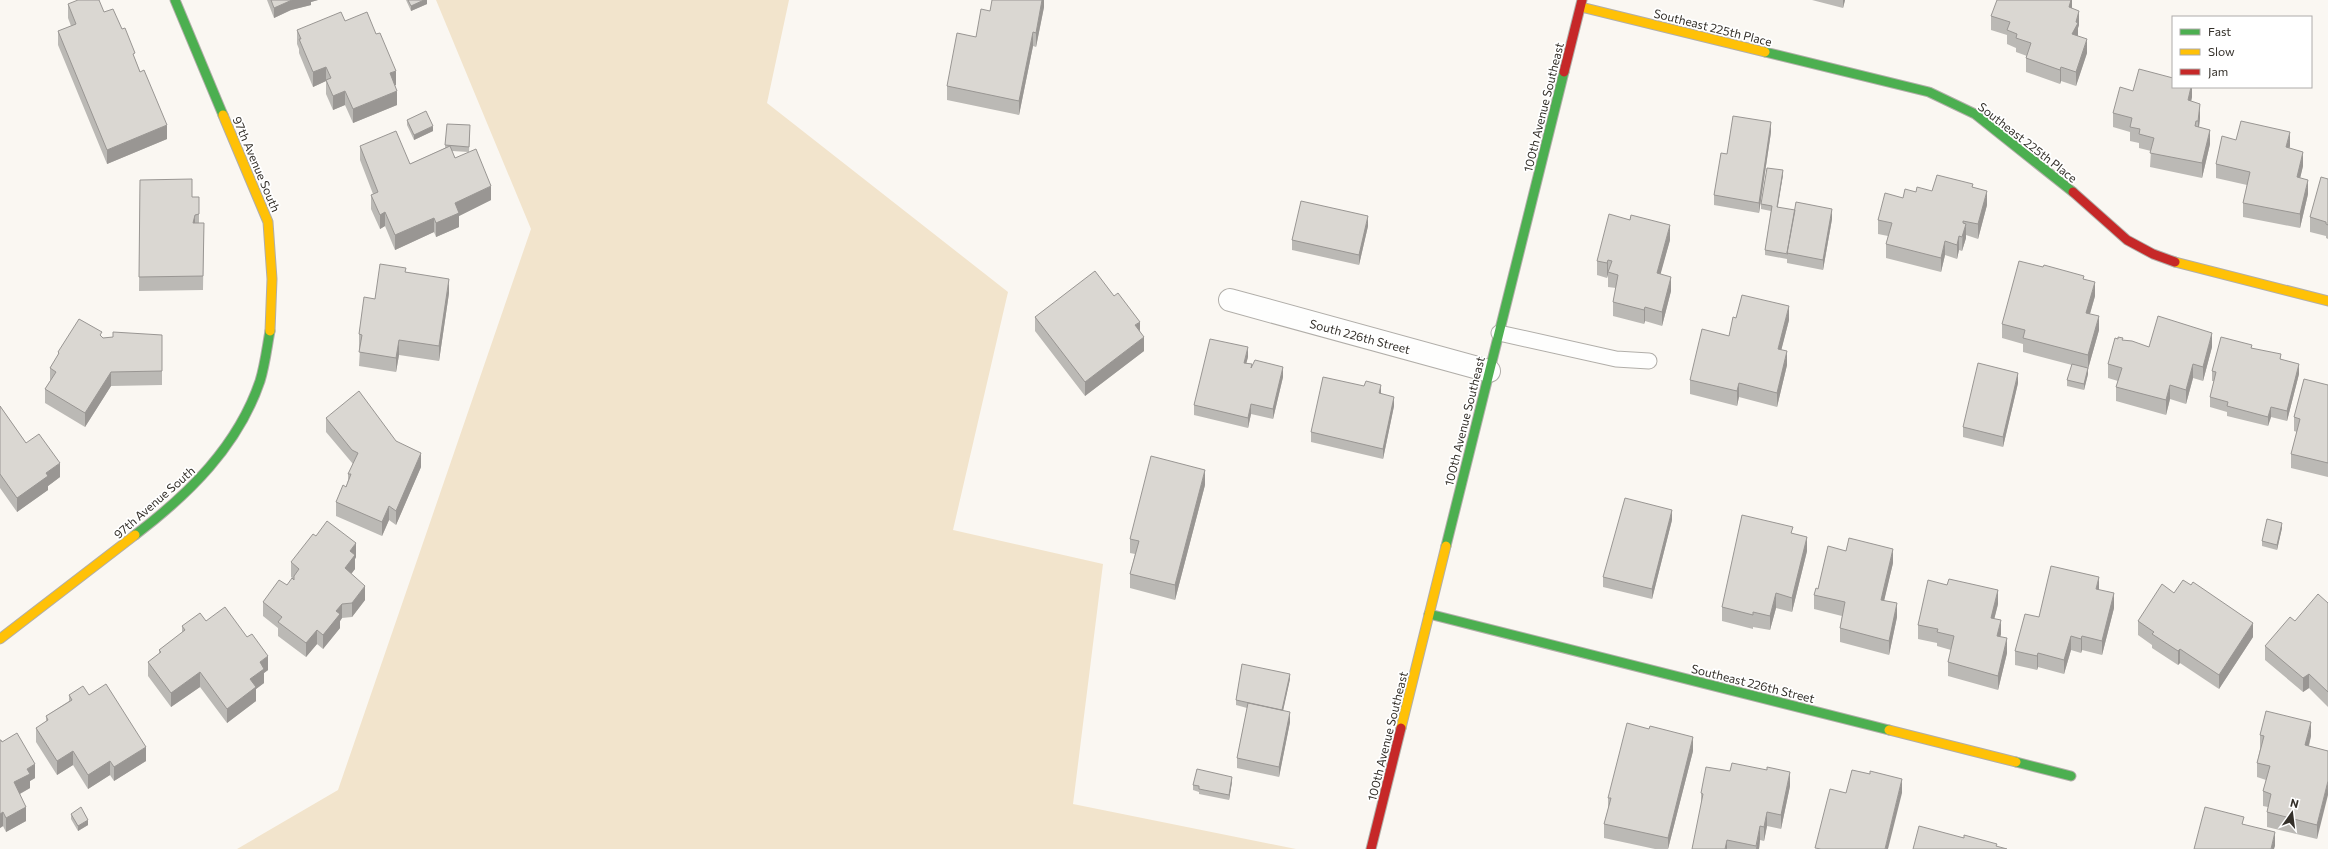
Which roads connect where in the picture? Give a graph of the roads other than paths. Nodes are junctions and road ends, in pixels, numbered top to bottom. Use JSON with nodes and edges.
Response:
{"nodes":[{"id":1,"x":175,"y":0,"type":"edge"},
{"id":2,"x":1582,"y":3,"type":"edge"},
{"id":3,"x":1230,"y":300,"type":"dead end"},
{"id":4,"x":2328,"y":301,"type":"edge"},
{"id":5,"x":1499,"y":333,"type":"junction"},
{"id":6,"x":1649,"y":361,"type":"dead end"},
{"id":7,"x":1489,"y":371,"type":"junction"},
{"id":8,"x":1429,"y":614,"type":"junction"},
{"id":9,"x":0,"y":640,"type":"edge"},
{"id":10,"x":2071,"y":776,"type":"dead end"},
{"id":11,"x":1371,"y":849,"type":"edge"}],
"edges":[{"from":1,"to":9,"type":"street","name":"97th Avenue South"},
{"from":2,"to":4,"type":"street","name":"Southeast 225th Place"},
{"from":2,"to":5,"type":"street","name":"100th Avenue Southeast"},
{"from":3,"to":7,"type":"street","name":"South 226th Street"},
{"from":5,"to":6,"type":"lane"},
{"from":5,"to":7,"type":"street","name":"100th Avenue Southeast"},
{"from":7,"to":8,"type":"street","name":"100th Avenue Southeast"},
{"from":8,"to":10,"type":"street","name":"Southeast 226th Street"},
{"from":8,"to":11,"type":"street","name":"100th Avenue Southeast"}]}
